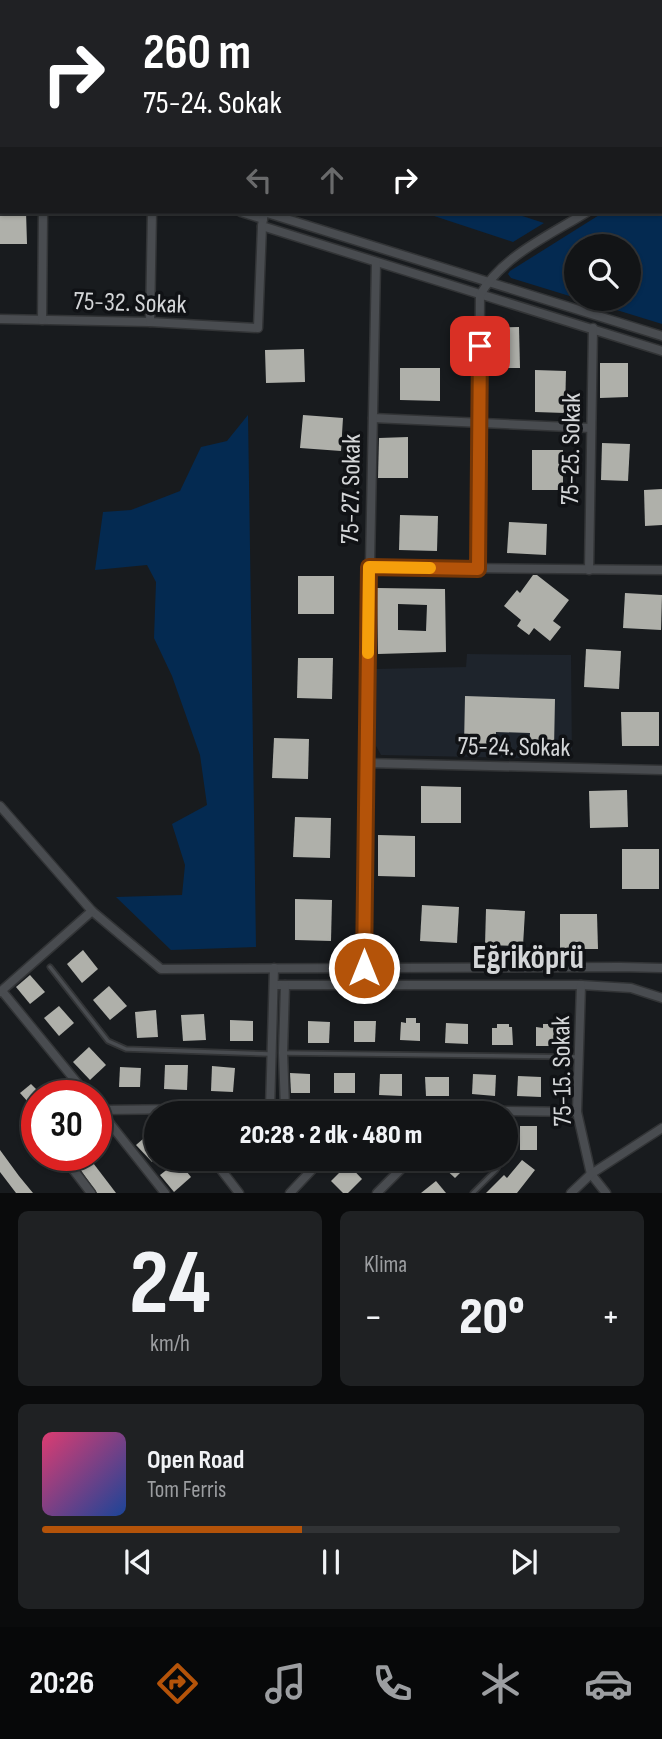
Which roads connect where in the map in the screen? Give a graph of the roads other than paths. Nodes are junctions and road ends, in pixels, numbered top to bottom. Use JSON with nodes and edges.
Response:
{"nodes":[{"id":1,"x":43,"y":214,"type":"edge"},
{"id":2,"x":152,"y":214,"type":"edge"},
{"id":3,"x":584,"y":214,"type":"edge"},
{"id":4,"x":263,"y":217,"type":"edge"},
{"id":5,"x":376,"y":263,"type":"junction"},
{"id":6,"x":489,"y":281,"type":"junction"},
{"id":7,"x":480,"y":295,"type":"junction"},
{"id":8,"x":0,"y":319,"type":"edge"},
{"id":9,"x":42,"y":320,"type":"junction"},
{"id":10,"x":150,"y":322,"type":"junction"},
{"id":11,"x":593,"y":328,"type":"junction"},
{"id":12,"x":662,"y":336,"type":"edge"},
{"id":13,"x":662,"y":351,"type":"edge"},
{"id":14,"x":373,"y":418,"type":"junction"},
{"id":15,"x":480,"y":423,"type":"junction"},
{"id":16,"x":591,"y":428,"type":"junction"},
{"id":17,"x":369,"y":567,"type":"junction"},
{"id":18,"x":478,"y":569,"type":"junction"},
{"id":19,"x":589,"y":570,"type":"junction"},
{"id":20,"x":662,"y":570,"type":"edge"},
{"id":21,"x":366,"y":763,"type":"junction"},
{"id":22,"x":662,"y":770,"type":"edge"},
{"id":23,"x":0,"y":806,"type":"edge"},
{"id":24,"x":92,"y":911,"type":"junction"},
{"id":25,"x":50,"y":967,"type":"dead end"},
{"id":26,"x":274,"y":968,"type":"junction"},
{"id":27,"x":364,"y":968,"type":"junction"},
{"id":28,"x":662,"y":968,"type":"edge"},
{"id":29,"x":274,"y":985,"type":"junction"},
{"id":30,"x":285,"y":985,"type":"junction"},
{"id":31,"x":581,"y":985,"type":"junction"},
{"id":32,"x":1,"y":991,"type":"edge"},
{"id":33,"x":662,"y":998,"type":"edge"},
{"id":34,"x":283,"y":1053,"type":"junction"},
{"id":35,"x":271,"y":1054,"type":"junction"},
{"id":36,"x":579,"y":1057,"type":"junction"},
{"id":37,"x":75,"y":1080,"type":"edge"},
{"id":38,"x":271,"y":1101,"type":"edge"},
{"id":39,"x":285,"y":1101,"type":"edge"},
{"id":40,"x":112,"y":1109,"type":"edge"},
{"id":41,"x":144,"y":1110,"type":"edge"},
{"id":42,"x":518,"y":1110,"type":"edge"},
{"id":43,"x":578,"y":1112,"type":"junction"},
{"id":44,"x":112,"y":1126,"type":"edge"},
{"id":45,"x":662,"y":1128,"type":"edge"},
{"id":46,"x":74,"y":1171,"type":"edge"},
{"id":47,"x":222,"y":1171,"type":"edge"},
{"id":48,"x":311,"y":1171,"type":"edge"},
{"id":49,"x":399,"y":1171,"type":"edge"},
{"id":50,"x":495,"y":1171,"type":"edge"},
{"id":51,"x":591,"y":1174,"type":"junction"},
{"id":52,"x":91,"y":1193,"type":"edge"},
{"id":53,"x":165,"y":1193,"type":"edge"},
{"id":54,"x":239,"y":1193,"type":"edge"},
{"id":55,"x":290,"y":1193,"type":"edge"},
{"id":56,"x":377,"y":1193,"type":"edge"},
{"id":57,"x":473,"y":1193,"type":"edge"},
{"id":58,"x":571,"y":1193,"type":"edge"},
{"id":59,"x":606,"y":1193,"type":"edge"}],
"edges":[{"from":1,"to":9,"type":"street"},
{"from":2,"to":10,"type":"street"},
{"from":3,"to":6,"type":"street"},
{"from":4,"to":5,"type":"street"},
{"from":4,"to":6,"type":"street"},
{"from":4,"to":10,"type":"street","name":"75-32. Sokak"},
{"from":5,"to":7,"type":"street"},
{"from":5,"to":14,"type":"street","name":"75-27. Sokak"},
{"from":6,"to":7,"type":"street"},
{"from":6,"to":12,"type":"street"},
{"from":7,"to":11,"type":"street"},
{"from":7,"to":15,"type":"street"},
{"from":8,"to":9,"type":"street","name":"75-32. Sokak"},
{"from":9,"to":10,"type":"street","name":"75-32. Sokak"},
{"from":11,"to":13,"type":"street"},
{"from":11,"to":16,"type":"street","name":"75-25. Sokak"},
{"from":14,"to":15,"type":"street"},
{"from":14,"to":17,"type":"street","name":"75-27. Sokak"},
{"from":15,"to":16,"type":"street"},
{"from":15,"to":18,"type":"street"},
{"from":16,"to":19,"type":"street","name":"75-25. Sokak"},
{"from":17,"to":18,"type":"street"},
{"from":17,"to":21,"type":"street","name":"75-27. Sokak"},
{"from":18,"to":19,"type":"street"},
{"from":19,"to":20,"type":"street"},
{"from":21,"to":22,"type":"street","name":"75-24. Sokak"},
{"from":21,"to":27,"type":"street","name":"75-27. Sokak"},
{"from":23,"to":24,"type":"street"},
{"from":24,"to":26,"type":"street"},
{"from":24,"to":32,"type":"street"},
{"from":25,"to":35,"type":"lane"},
{"from":26,"to":27,"type":"street"},
{"from":26,"to":29,"type":"street"},
{"from":27,"to":28,"type":"street"},
{"from":29,"to":30,"type":"street"},
{"from":29,"to":35,"type":"street"},
{"from":30,"to":31,"type":"street"},
{"from":30,"to":34,"type":"street"},
{"from":31,"to":33,"type":"street"},
{"from":31,"to":36,"type":"street","name":"75-15. Sokak"},
{"from":32,"to":37,"type":"street"},
{"from":34,"to":36,"type":"lane"},
{"from":34,"to":39,"type":"street"},
{"from":35,"to":38,"type":"street"},
{"from":36,"to":43,"type":"street","name":"75-15. Sokak"},
{"from":40,"to":41,"type":"street"},
{"from":42,"to":43,"type":"street"},
{"from":43,"to":51,"type":"street","name":"75-15. Sokak"},
{"from":44,"to":53,"type":"street"},
{"from":45,"to":51,"type":"street"},
{"from":46,"to":52,"type":"street"},
{"from":47,"to":54,"type":"street"},
{"from":48,"to":55,"type":"street"},
{"from":49,"to":56,"type":"street"},
{"from":50,"to":57,"type":"lane"},
{"from":51,"to":58,"type":"street"},
{"from":51,"to":59,"type":"street","name":"75-15. Sokak"}]}
